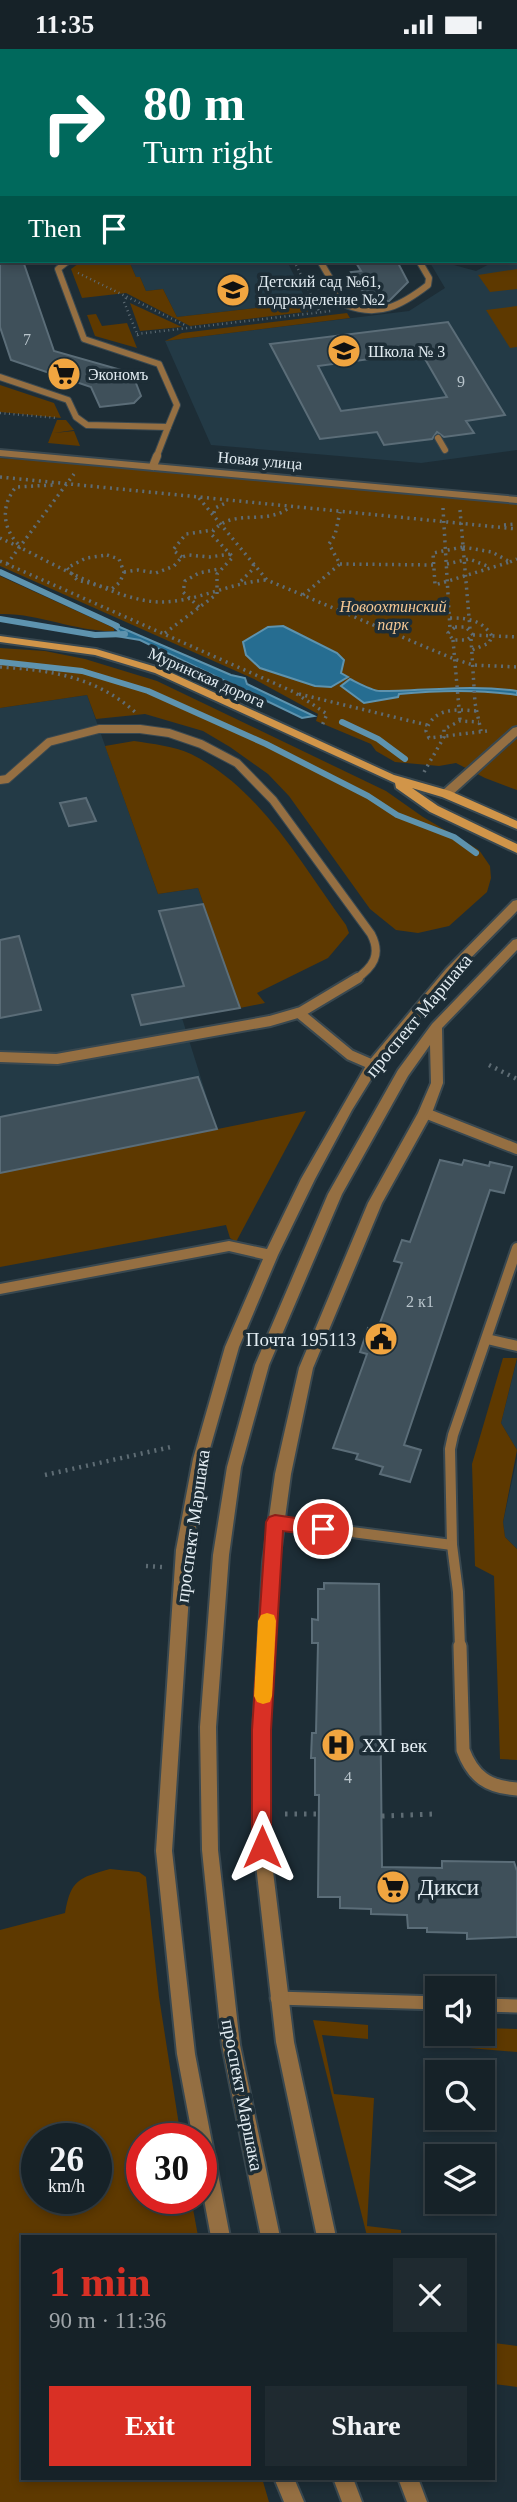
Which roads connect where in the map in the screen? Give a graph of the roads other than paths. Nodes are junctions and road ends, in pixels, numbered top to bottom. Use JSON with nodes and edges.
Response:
{"nodes":[{"id":1,"x":66,"y":263,"type":"edge"},
{"id":2,"x":321,"y":263,"type":"edge"},
{"id":3,"x":420,"y":263,"type":"edge"},
{"id":4,"x":0,"y":377,"type":"edge"},
{"id":5,"x":168,"y":427,"type":"junction"},
{"id":6,"x":438,"y":438,"type":"dead end"},
{"id":7,"x":445,"y":450,"type":"dead end"},
{"id":8,"x":0,"y":453,"type":"edge"},
{"id":9,"x":153,"y":466,"type":"junction"},
{"id":10,"x":517,"y":500,"type":"edge"},
{"id":11,"x":0,"y":639,"type":"edge"},
{"id":12,"x":517,"y":730,"type":"edge"},
{"id":13,"x":390,"y":778,"type":"junction"},
{"id":14,"x":0,"y":780,"type":"edge"},
{"id":15,"x":446,"y":794,"type":"junction"},
{"id":16,"x":517,"y":825,"type":"edge"},
{"id":17,"x":517,"y":849,"type":"edge"},
{"id":18,"x":517,"y":904,"type":"edge"},
{"id":19,"x":517,"y":943,"type":"edge"},
{"id":20,"x":299,"y":1013,"type":"junction"},
{"id":21,"x":436,"y":1027,"type":"junction"},
{"id":22,"x":0,"y":1057,"type":"edge"},
{"id":23,"x":373,"y":1065,"type":"junction"},
{"id":24,"x":425,"y":1113,"type":"junction"},
{"id":25,"x":517,"y":1149,"type":"edge"},
{"id":26,"x":517,"y":1248,"type":"edge"},
{"id":27,"x":271,"y":1255,"type":"junction"},
{"id":28,"x":0,"y":1289,"type":"edge"},
{"id":29,"x":487,"y":1339,"type":"junction"},
{"id":30,"x":517,"y":1346,"type":"edge"},
{"id":31,"x":275,"y":1522,"type":"junction"},
{"id":32,"x":452,"y":1545,"type":"junction"},
{"id":33,"x":517,"y":1789,"type":"edge"},
{"id":34,"x":277,"y":1998,"type":"junction"},
{"id":35,"x":425,"y":2003,"type":"edge"},
{"id":36,"x":495,"y":2005,"type":"edge"},
{"id":37,"x":517,"y":2006,"type":"edge"},
{"id":38,"x":221,"y":2235,"type":"edge"},
{"id":39,"x":271,"y":2235,"type":"edge"},
{"id":40,"x":327,"y":2235,"type":"edge"},
{"id":41,"x":285,"y":2480,"type":"edge"},
{"id":42,"x":344,"y":2480,"type":"edge"},
{"id":43,"x":409,"y":2480,"type":"edge"},
{"id":44,"x":294,"y":2502,"type":"edge"},
{"id":45,"x":352,"y":2502,"type":"edge"},
{"id":46,"x":417,"y":2502,"type":"edge"}],
"edges":[{"from":1,"to":5,"type":"lane"},
{"from":2,"to":3,"type":"lane"},
{"from":4,"to":5,"type":"lane"},
{"from":5,"to":9,"type":"lane"},
{"from":6,"to":7,"type":"lane"},
{"from":8,"to":9,"type":"street","name":"Новая улица"},
{"from":9,"to":10,"type":"street","name":"Новая улица"},
{"from":11,"to":13,"type":"street","name":"Муринская дорога"},
{"from":12,"to":15,"type":"street"},
{"from":13,"to":15,"type":"street","name":"Муринская дорога"},
{"from":13,"to":17,"type":"street","name":"Муринская дорога"},
{"from":14,"to":20,"type":"lane"},
{"from":15,"to":16,"type":"street","name":"Муринская дорога"},
{"from":18,"to":23,"type":"street","name":"проспект Маршака"},
{"from":19,"to":21,"type":"street","name":"проспект Маршака"},
{"from":20,"to":22,"type":"lane"},
{"from":20,"to":23,"type":"lane"},
{"from":21,"to":24,"type":"street"},
{"from":21,"to":39,"type":"street","name":"проспект Маршака"},
{"from":23,"to":27,"type":"street","name":"проспект Маршака"},
{"from":24,"to":25,"type":"lane"},
{"from":24,"to":31,"type":"street"},
{"from":26,"to":29,"type":"lane"},
{"from":27,"to":28,"type":"street"},
{"from":27,"to":38,"type":"street","name":"проспект Маршака"},
{"from":29,"to":30,"type":"lane"},
{"from":29,"to":32,"type":"lane"},
{"from":31,"to":32,"type":"lane"},
{"from":31,"to":34,"type":"street"},
{"from":32,"to":33,"type":"lane"},
{"from":34,"to":35,"type":"lane"},
{"from":34,"to":40,"type":"street"},
{"from":36,"to":37,"type":"lane"},
{"from":41,"to":44,"type":"street"},
{"from":42,"to":45,"type":"street"},
{"from":43,"to":46,"type":"street"}]}
